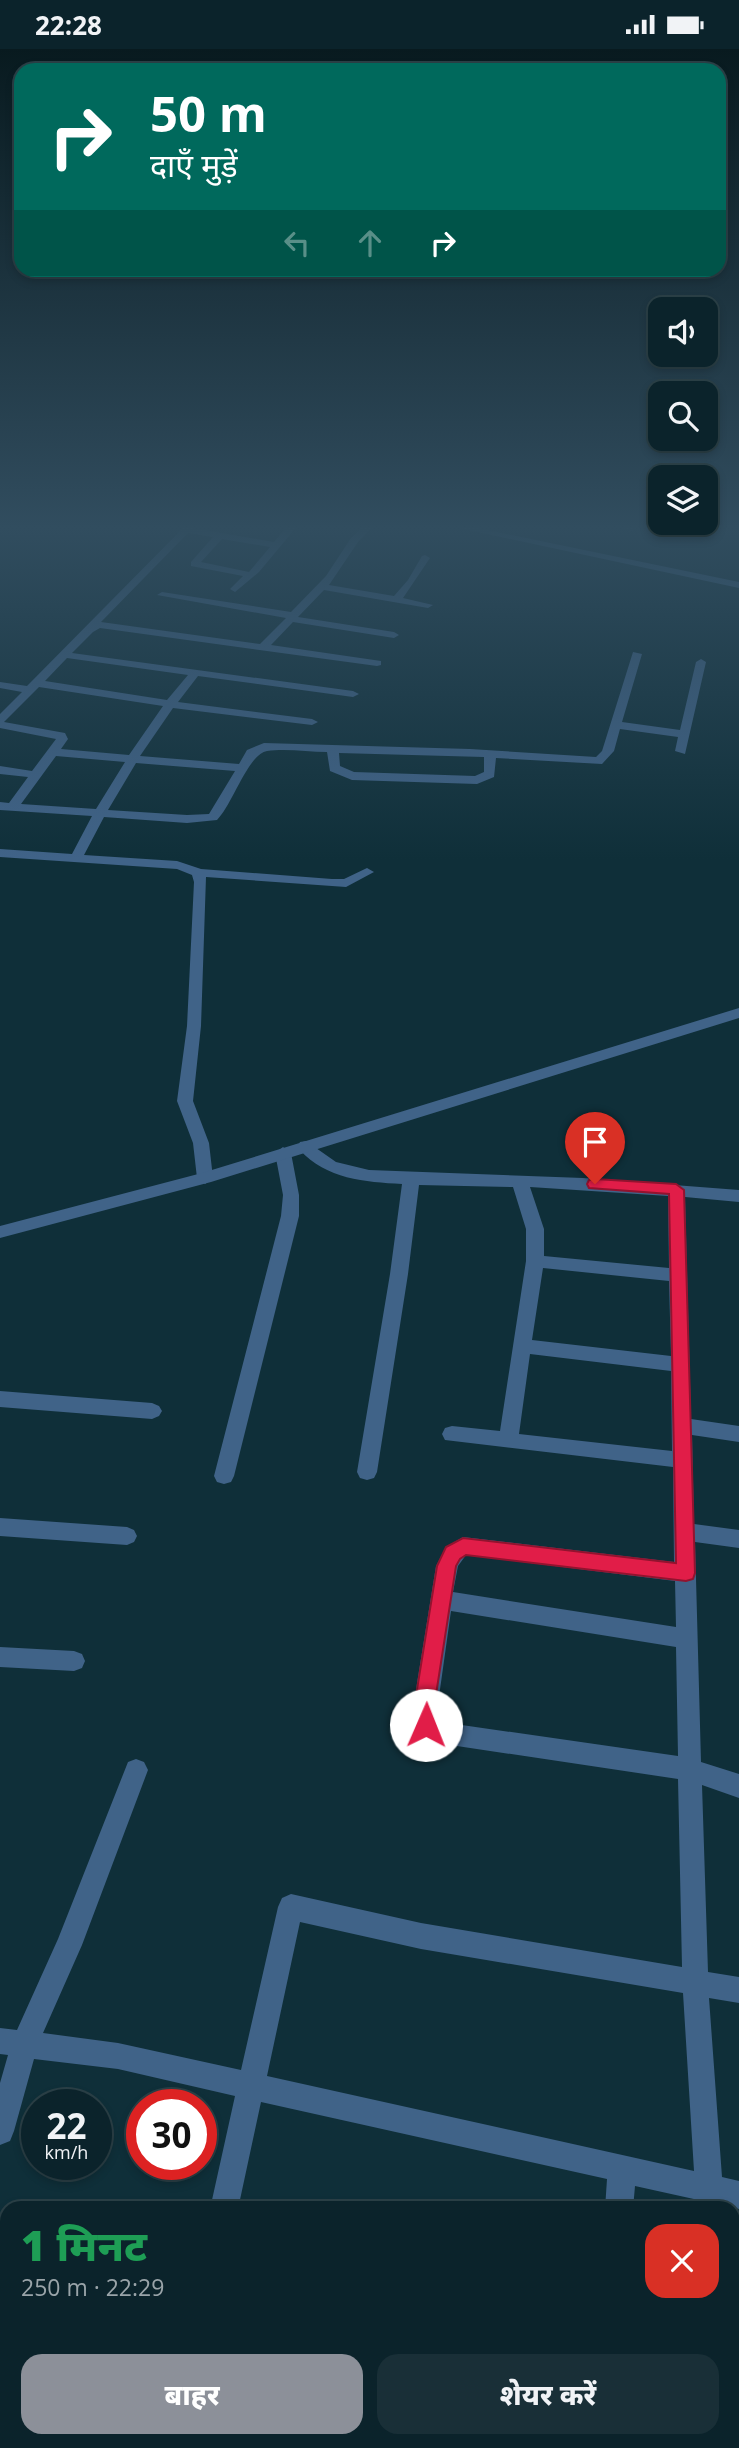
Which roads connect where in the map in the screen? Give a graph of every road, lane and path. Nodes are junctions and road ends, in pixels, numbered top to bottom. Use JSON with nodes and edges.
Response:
{"nodes":[{"id":1,"x":83,"y":636,"type":"edge"},
{"id":2,"x":181,"y":636,"type":"edge"},
{"id":3,"x":274,"y":636,"type":"edge"},
{"id":4,"x":263,"y":647,"type":"junction"},
{"id":5,"x":637,"y":654,"type":"dead end"},
{"id":6,"x":65,"y":655,"type":"junction"},
{"id":7,"x":701,"y":662,"type":"dead end"},
{"id":8,"x":377,"y":663,"type":"dead end"},
{"id":9,"x":195,"y":673,"type":"junction"},
{"id":10,"x":0,"y":685,"type":"edge"},
{"id":11,"x":34,"y":686,"type":"junction"},
{"id":12,"x":353,"y":694,"type":"dead end"},
{"id":13,"x":169,"y":704,"type":"junction"},
{"id":14,"x":0,"y":722,"type":"edge"},
{"id":15,"x":312,"y":722,"type":"dead end"},
{"id":16,"x":616,"y":725,"type":"junction"},
{"id":17,"x":685,"y":734,"type":"junction"},
{"id":18,"x":333,"y":749,"type":"junction"},
{"id":19,"x":681,"y":751,"type":"dead end"},
{"id":20,"x":52,"y":752,"type":"junction"},
{"id":21,"x":490,"y":754,"type":"junction"},
{"id":22,"x":132,"y":760,"type":"junction"},
{"id":23,"x":242,"y":768,"type":"junction"},
{"id":24,"x":0,"y":770,"type":"edge"},
{"id":25,"x":37,"y":775,"type":"junction"},
{"id":26,"x":6,"y":807,"type":"edge"},
{"id":27,"x":101,"y":811,"type":"junction"},
{"id":28,"x":0,"y":853,"type":"edge"},
{"id":29,"x":76,"y":857,"type":"junction"},
{"id":30,"x":199,"y":873,"type":"junction"},
{"id":31,"x":367,"y":873,"type":"dead end"},
{"id":32,"x":739,"y":1013,"type":"edge"},
{"id":33,"x":306,"y":1146,"type":"junction"},
{"id":34,"x":283,"y":1153,"type":"junction"},
{"id":35,"x":205,"y":1178,"type":"junction"},
{"id":36,"x":411,"y":1178,"type":"junction"},
{"id":37,"x":520,"y":1181,"type":"junction"},
{"id":38,"x":676,"y":1190,"type":"junction"},
{"id":39,"x":739,"y":1196,"type":"edge"},
{"id":40,"x":0,"y":1232,"type":"edge"},
{"id":41,"x":534,"y":1261,"type":"junction"},
{"id":42,"x":679,"y":1276,"type":"junction"},
{"id":43,"x":522,"y":1346,"type":"junction"},
{"id":44,"x":681,"y":1365,"type":"junction"},
{"id":45,"x":0,"y":1399,"type":"edge"},
{"id":46,"x":152,"y":1411,"type":"dead end"},
{"id":47,"x":682,"y":1426,"type":"junction"},
{"id":48,"x":452,"y":1434,"type":"dead end"},
{"id":49,"x":739,"y":1434,"type":"edge"},
{"id":50,"x":508,"y":1440,"type":"junction"},
{"id":51,"x":683,"y":1460,"type":"junction"},
{"id":52,"x":367,"y":1472,"type":"dead end"},
{"id":53,"x":224,"y":1476,"type":"dead end"},
{"id":54,"x":0,"y":1527,"type":"edge"},
{"id":55,"x":685,"y":1532,"type":"junction"},
{"id":56,"x":127,"y":1536,"type":"dead end"},
{"id":57,"x":739,"y":1539,"type":"edge"},
{"id":58,"x":686,"y":1573,"type":"junction"},
{"id":59,"x":441,"y":1600,"type":"junction"},
{"id":60,"x":687,"y":1639,"type":"junction"},
{"id":61,"x":0,"y":1657,"type":"edge"},
{"id":62,"x":74,"y":1661,"type":"dead end"},
{"id":63,"x":690,"y":1769,"type":"junction"},
{"id":64,"x":136,"y":1770,"type":"dead end"},
{"id":65,"x":739,"y":1786,"type":"edge"},
{"id":66,"x":695,"y":1982,"type":"junction"},
{"id":67,"x":739,"y":1990,"type":"edge"},
{"id":68,"x":13,"y":2042,"type":"edge"},
{"id":69,"x":253,"y":2086,"type":"junction"},
{"id":70,"x":0,"y":2131,"type":"edge"},
{"id":71,"x":622,"y":2168,"type":"junction"},
{"id":72,"x":709,"y":2188,"type":"junction"},
{"id":73,"x":739,"y":2195,"type":"edge"},
{"id":74,"x":226,"y":2201,"type":"edge"},
{"id":75,"x":620,"y":2201,"type":"edge"}],
"edges":[{"from":1,"to":6,"type":"street"},
{"from":2,"to":4,"type":"street"},
{"from":3,"to":4,"type":"street"},
{"from":4,"to":8,"type":"street"},
{"from":5,"to":16,"type":"street"},
{"from":6,"to":9,"type":"street"},
{"from":6,"to":11,"type":"street"},
{"from":7,"to":17,"type":"street"},
{"from":9,"to":12,"type":"street"},
{"from":9,"to":13,"type":"street"},
{"from":10,"to":11,"type":"street"},
{"from":11,"to":13,"type":"street"},
{"from":11,"to":14,"type":"street"},
{"from":13,"to":15,"type":"street"},
{"from":13,"to":22,"type":"street"},
{"from":14,"to":20,"type":"street"},
{"from":16,"to":17,"type":"street"},
{"from":16,"to":21,"type":"street"},
{"from":17,"to":19,"type":"street"},
{"from":18,"to":21,"type":"street"},
{"from":18,"to":21,"type":"street"},
{"from":18,"to":23,"type":"street"},
{"from":20,"to":22,"type":"street"},
{"from":20,"to":25,"type":"street"},
{"from":22,"to":23,"type":"street"},
{"from":22,"to":27,"type":"street"},
{"from":23,"to":27,"type":"street"},
{"from":24,"to":25,"type":"street"},
{"from":25,"to":26,"type":"street"},
{"from":26,"to":27,"type":"street"},
{"from":27,"to":29,"type":"street"},
{"from":28,"to":29,"type":"street"},
{"from":29,"to":30,"type":"street"},
{"from":30,"to":31,"type":"street"},
{"from":30,"to":35,"type":"street"},
{"from":32,"to":33,"type":"street"},
{"from":33,"to":34,"type":"street"},
{"from":33,"to":36,"type":"street"},
{"from":34,"to":35,"type":"street"},
{"from":34,"to":53,"type":"street"},
{"from":35,"to":40,"type":"street"},
{"from":36,"to":37,"type":"street"},
{"from":36,"to":52,"type":"street"},
{"from":37,"to":38,"type":"street"},
{"from":37,"to":41,"type":"street"},
{"from":38,"to":39,"type":"street"},
{"from":38,"to":42,"type":"street"},
{"from":41,"to":42,"type":"street"},
{"from":41,"to":43,"type":"street"},
{"from":42,"to":44,"type":"street"},
{"from":43,"to":44,"type":"street"},
{"from":43,"to":50,"type":"street"},
{"from":44,"to":47,"type":"street"},
{"from":45,"to":46,"type":"street"},
{"from":47,"to":49,"type":"street"},
{"from":47,"to":51,"type":"street"},
{"from":48,"to":50,"type":"street"},
{"from":50,"to":51,"type":"street"},
{"from":51,"to":55,"type":"street"},
{"from":54,"to":56,"type":"street"},
{"from":55,"to":57,"type":"street"},
{"from":55,"to":58,"type":"street"},
{"from":58,"to":59,"type":"street"},
{"from":58,"to":60,"type":"street"},
{"from":59,"to":60,"type":"street"},
{"from":59,"to":63,"type":"street"},
{"from":60,"to":63,"type":"street"},
{"from":61,"to":62,"type":"street"},
{"from":63,"to":65,"type":"street"},
{"from":63,"to":66,"type":"street"},
{"from":64,"to":68,"type":"street"},
{"from":66,"to":67,"type":"street"},
{"from":66,"to":69,"type":"street"},
{"from":66,"to":72,"type":"street"},
{"from":68,"to":69,"type":"street"},
{"from":68,"to":70,"type":"street"},
{"from":69,"to":71,"type":"street"},
{"from":69,"to":74,"type":"street"},
{"from":71,"to":72,"type":"street"},
{"from":71,"to":75,"type":"street"},
{"from":72,"to":73,"type":"street"}]}
